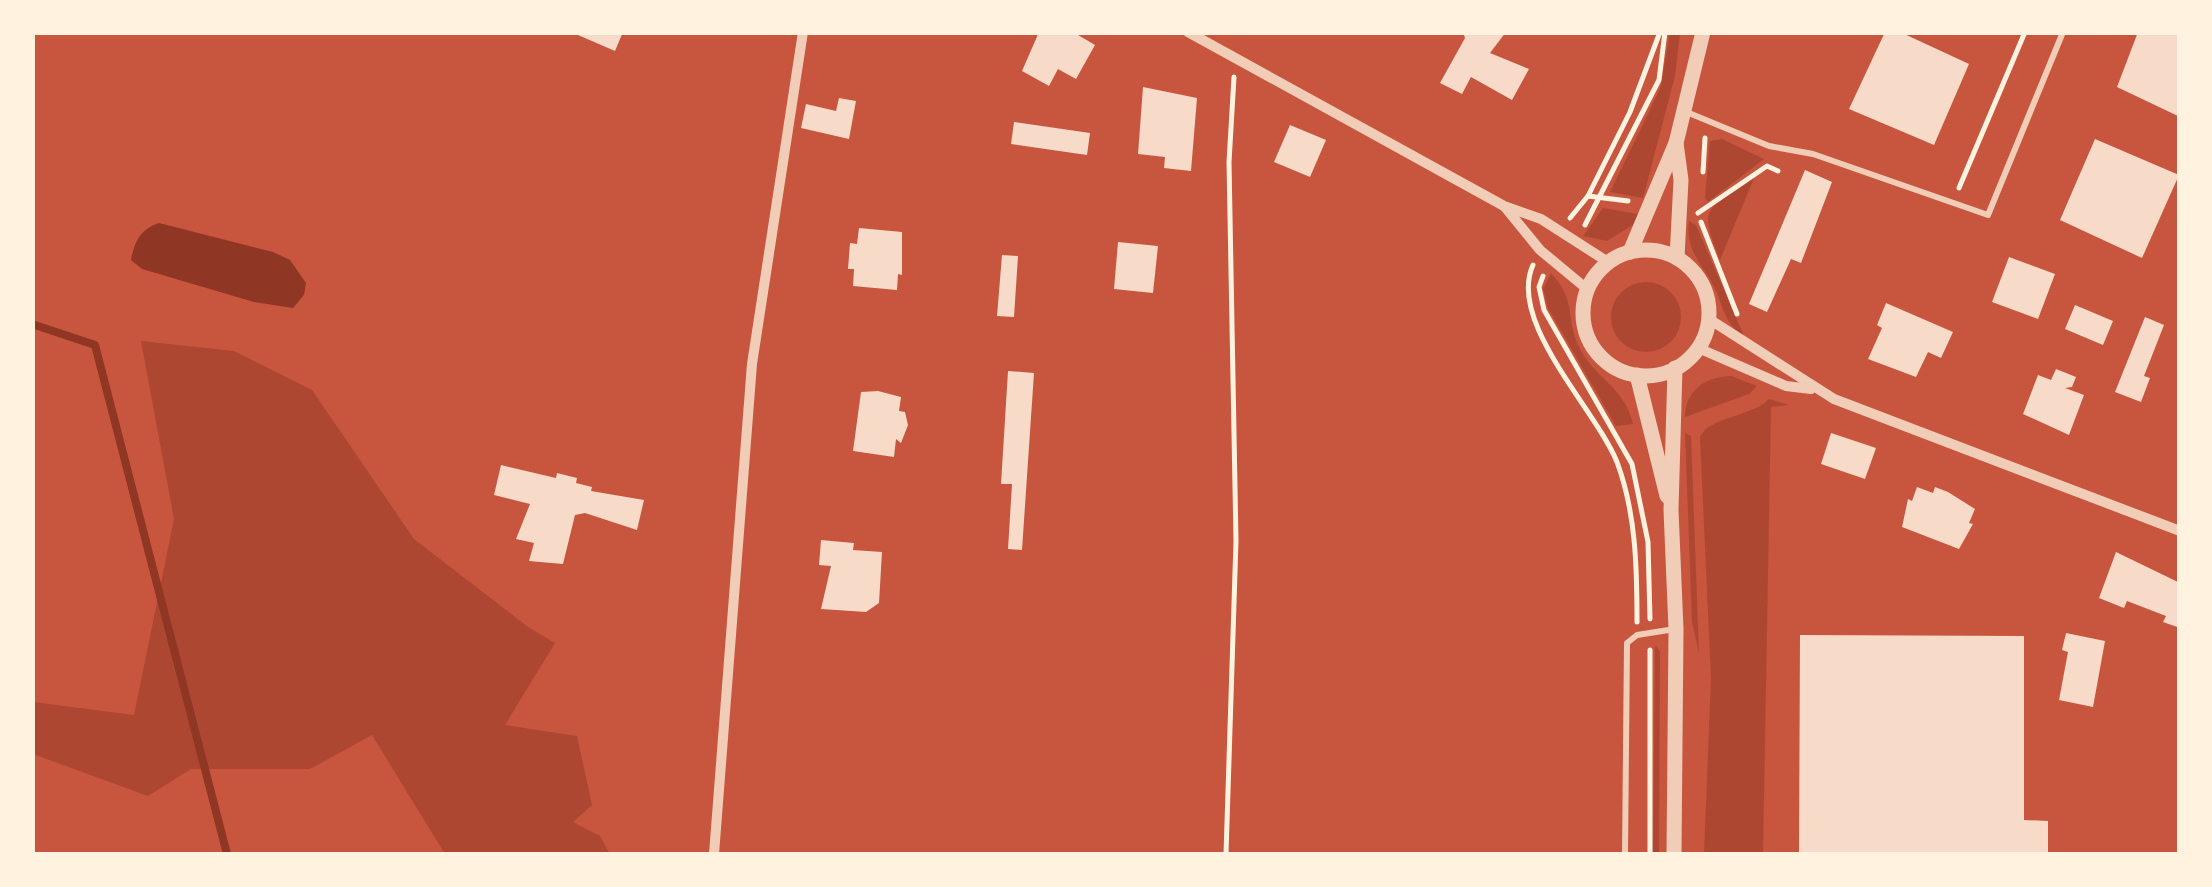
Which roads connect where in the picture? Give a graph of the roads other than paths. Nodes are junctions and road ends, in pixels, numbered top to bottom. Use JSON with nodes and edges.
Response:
{"nodes":[{"id":1,"x":802,"y":32,"type":"edge"},
{"id":2,"x":1188,"y":32,"type":"edge"},
{"id":3,"x":1703,"y":32,"type":"edge"},
{"id":4,"x":2063,"y":32,"type":"edge"},
{"id":5,"x":1683,"y":110,"type":"junction"},
{"id":6,"x":1676,"y":143,"type":"junction"},
{"id":7,"x":1504,"y":206,"type":"junction"},
{"id":8,"x":1630,"y":252,"type":"junction"},
{"id":9,"x":1677,"y":258,"type":"junction"},
{"id":10,"x":1608,"y":262,"type":"junction"},
{"id":11,"x":1587,"y":289,"type":"junction"},
{"id":12,"x":1708,"y":319,"type":"junction"},
{"id":13,"x":1698,"y":348,"type":"junction"},
{"id":14,"x":1676,"y":368,"type":"junction"},
{"id":15,"x":1637,"y":376,"type":"junction"},
{"id":16,"x":1812,"y":389,"type":"junction"},
{"id":17,"x":1671,"y":510,"type":"junction"},
{"id":18,"x":2180,"y":531,"type":"edge"},
{"id":19,"x":1676,"y":629,"type":"junction"},
{"id":20,"x":714,"y":854,"type":"edge"},
{"id":21,"x":1624,"y":854,"type":"edge"},
{"id":22,"x":1674,"y":854,"type":"edge"}],
"edges":[{"from":1,"to":20,"type":"street"},
{"from":2,"to":7,"type":"street"},
{"from":3,"to":5,"type":"street"},
{"from":4,"to":5,"type":"lane"},
{"from":5,"to":6,"type":"street"},
{"from":6,"to":8,"type":"street"},
{"from":6,"to":9,"type":"street"},
{"from":7,"to":10,"type":"street"},
{"from":7,"to":11,"type":"street"},
{"from":8,"to":9,"type":"street"},
{"from":8,"to":10,"type":"street"},
{"from":9,"to":12,"type":"street"},
{"from":10,"to":11,"type":"street"},
{"from":11,"to":15,"type":"street"},
{"from":12,"to":13,"type":"street"},
{"from":12,"to":16,"type":"street"},
{"from":13,"to":14,"type":"street"},
{"from":13,"to":16,"type":"street"},
{"from":14,"to":15,"type":"street"},
{"from":14,"to":17,"type":"street"},
{"from":15,"to":17,"type":"street"},
{"from":16,"to":18,"type":"street"},
{"from":17,"to":19,"type":"street"},
{"from":19,"to":21,"type":"lane"},
{"from":19,"to":22,"type":"street"}]}
